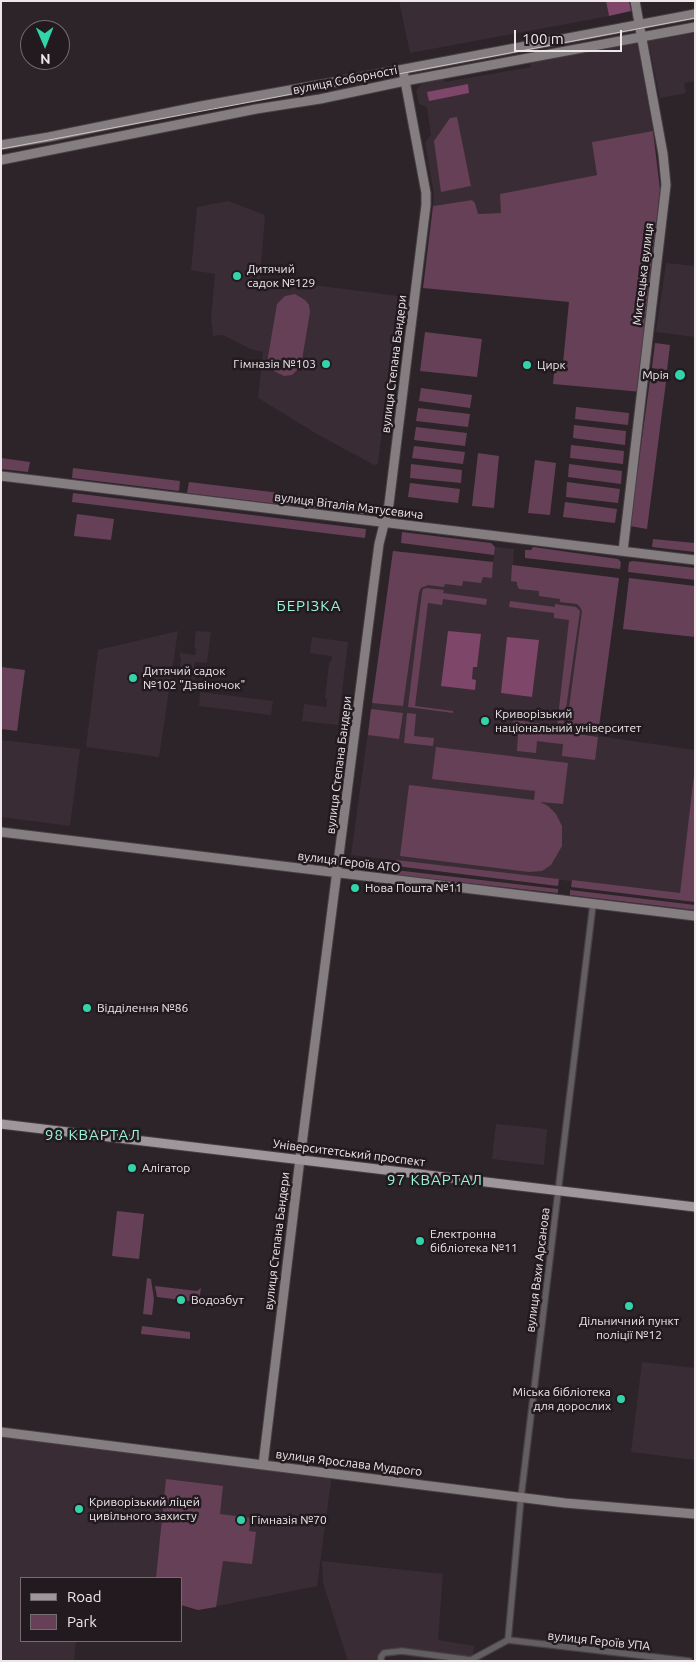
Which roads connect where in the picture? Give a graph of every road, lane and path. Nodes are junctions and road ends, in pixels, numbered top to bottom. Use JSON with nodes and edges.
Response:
{"nodes":[{"id":1,"x":635,"y":1,"type":"edge"},
{"id":2,"x":695,"y":14,"type":"edge"},
{"id":3,"x":639,"y":25,"type":"junction"},
{"id":4,"x":695,"y":27,"type":"edge"},
{"id":5,"x":642,"y":37,"type":"junction"},
{"id":6,"x":403,"y":70,"type":"junction"},
{"id":7,"x":405,"y":81,"type":"junction"},
{"id":8,"x":1,"y":146,"type":"edge"},
{"id":9,"x":1,"y":160,"type":"edge"},
{"id":10,"x":1,"y":476,"type":"edge"},
{"id":11,"x":384,"y":523,"type":"junction"},
{"id":12,"x":623,"y":551,"type":"junction"},
{"id":13,"x":695,"y":560,"type":"edge"},
{"id":14,"x":1,"y":832,"type":"edge"},
{"id":15,"x":338,"y":873,"type":"junction"},
{"id":16,"x":593,"y":904,"type":"junction"},
{"id":17,"x":695,"y":916,"type":"edge"},
{"id":18,"x":1,"y":1124,"type":"edge"},
{"id":19,"x":300,"y":1160,"type":"junction"},
{"id":20,"x":558,"y":1190,"type":"junction"},
{"id":21,"x":695,"y":1206,"type":"edge"},
{"id":22,"x":1,"y":1432,"type":"edge"},
{"id":23,"x":263,"y":1465,"type":"junction"},
{"id":24,"x":521,"y":1497,"type":"junction"},
{"id":25,"x":695,"y":1514,"type":"edge"},
{"id":26,"x":508,"y":1640,"type":"junction"},
{"id":27,"x":381,"y":1661,"type":"edge"},
{"id":28,"x":689,"y":1661,"type":"edge"}],
"edges":[{"from":1,"to":3,"type":"street","name":"Мистецька вулиця"},
{"from":2,"to":3,"type":"street","name":"вулиця Соборності"},
{"from":3,"to":5,"type":"street","name":"Мистецька вулиця"},
{"from":3,"to":6,"type":"street","name":"вулиця Соборності"},
{"from":4,"to":5,"type":"street","name":"вулиця Соборності"},
{"from":5,"to":7,"type":"street","name":"вулиця Соборності"},
{"from":5,"to":12,"type":"street","name":"Мистецька вулиця"},
{"from":6,"to":7,"type":"street","name":"вулиця Степана Бандери"},
{"from":6,"to":8,"type":"street","name":"вулиця Соборності"},
{"from":7,"to":9,"type":"street","name":"вулиця Соборності"},
{"from":7,"to":11,"type":"street","name":"вулиця Степана Бандери"},
{"from":10,"to":11,"type":"street","name":"вулиця Віталія Матусевича"},
{"from":11,"to":12,"type":"street","name":"вулиця Віталія Матусевича"},
{"from":11,"to":15,"type":"street","name":"вулиця Степана Бандери"},
{"from":12,"to":13,"type":"street","name":"вулиця Віталія Матусевича"},
{"from":14,"to":15,"type":"street","name":"вулиця Героїв АТО"},
{"from":15,"to":16,"type":"street","name":"вулиця Героїв АТО"},
{"from":15,"to":19,"type":"street","name":"вулиця Степана Бандери"},
{"from":16,"to":17,"type":"street","name":"вулиця Героїв АТО"},
{"from":16,"to":20,"type":"street","name":"вулиця Вахи Арсанова"},
{"from":18,"to":19,"type":"main road","name":"Університетський проспект"},
{"from":19,"to":20,"type":"main road","name":"Університетський проспект"},
{"from":19,"to":23,"type":"street","name":"вулиця Степана Бандери"},
{"from":20,"to":21,"type":"main road","name":"Університетський проспект"},
{"from":20,"to":24,"type":"street","name":"вулиця Вахи Арсанова"},
{"from":22,"to":23,"type":"street","name":"вулиця Ярослава Мудрого"},
{"from":23,"to":24,"type":"street","name":"вулиця Ярослава Мудрого"},
{"from":24,"to":25,"type":"street","name":"вулиця Ярослава Мудрого"},
{"from":24,"to":26,"type":"street","name":"вулиця Вахи Арсанова"},
{"from":26,"to":27,"type":"street"},
{"from":26,"to":28,"type":"street","name":"вулиця Героїв УПА"}]}
